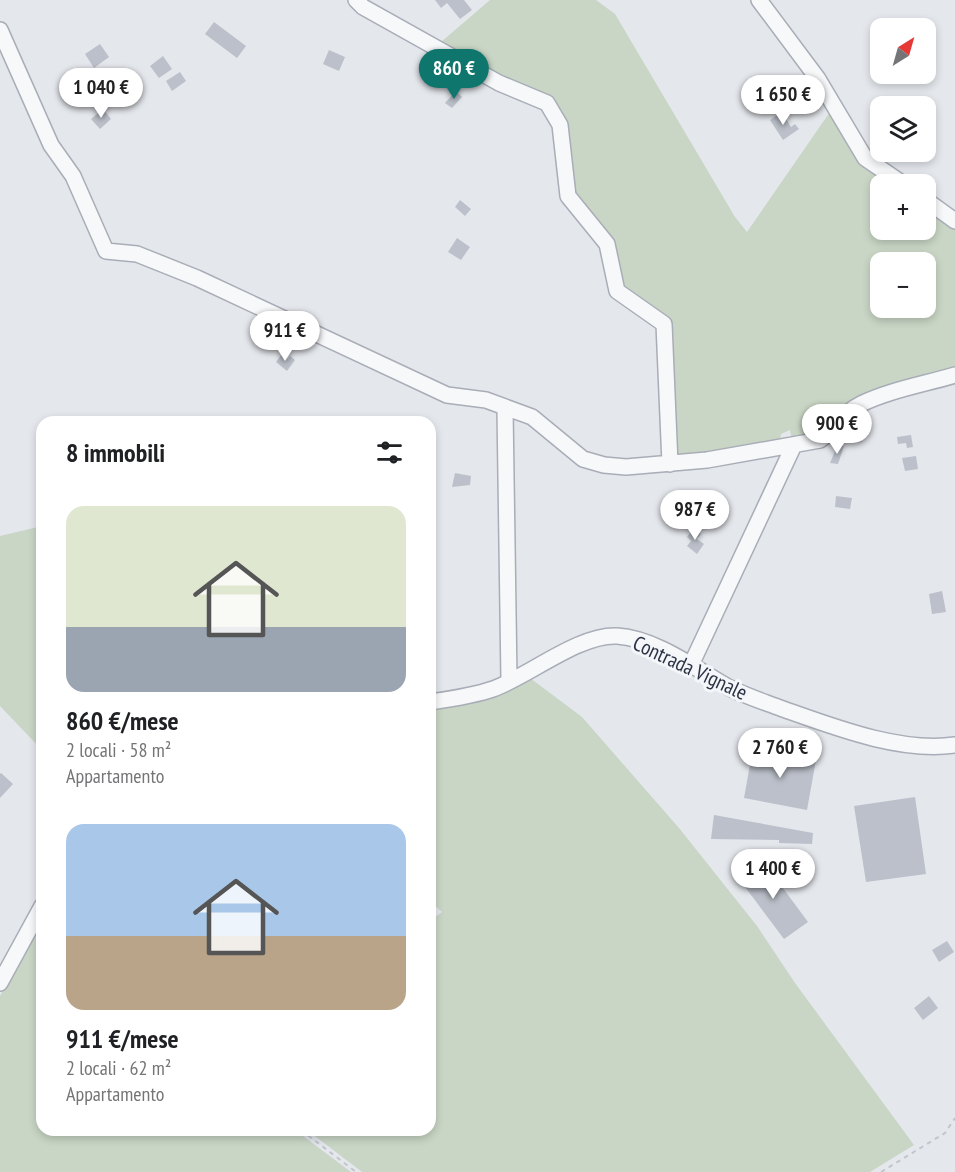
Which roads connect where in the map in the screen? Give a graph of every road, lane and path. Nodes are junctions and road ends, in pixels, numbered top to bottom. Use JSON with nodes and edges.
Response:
{"nodes":[{"id":1,"x":356,"y":0,"type":"edge"},
{"id":2,"x":759,"y":0,"type":"edge"},
{"id":3,"x":0,"y":30,"type":"edge"},
{"id":4,"x":888,"y":174,"type":"edge"},
{"id":5,"x":936,"y":207,"type":"edge"},
{"id":6,"x":955,"y":221,"type":"edge"},
{"id":7,"x":955,"y":375,"type":"edge"},
{"id":8,"x":506,"y":409,"type":"junction"},
{"id":9,"x":794,"y":445,"type":"junction"},
{"id":10,"x":670,"y":464,"type":"junction"},
{"id":11,"x":691,"y":664,"type":"junction"},
{"id":12,"x":508,"y":680,"type":"junction"},
{"id":13,"x":436,"y":701,"type":"edge"},
{"id":14,"x":955,"y":745,"type":"edge"},
{"id":15,"x":36,"y":917,"type":"edge"},
{"id":16,"x":0,"y":983,"type":"edge"},
{"id":17,"x":955,"y":1118,"type":"edge"},
{"id":18,"x":309,"y":1136,"type":"edge"},
{"id":19,"x":356,"y":1172,"type":"edge"},
{"id":20,"x":881,"y":1172,"type":"edge"}],
"edges":[{"from":1,"to":10,"type":"street"},
{"from":2,"to":4,"type":"street"},
{"from":3,"to":8,"type":"street"},
{"from":5,"to":6,"type":"street"},
{"from":7,"to":9,"type":"street"},
{"from":8,"to":10,"type":"street"},
{"from":8,"to":12,"type":"street"},
{"from":9,"to":10,"type":"street"},
{"from":9,"to":11,"type":"street"},
{"from":11,"to":12,"type":"street","name":"Contrada Vignale"},
{"from":11,"to":14,"type":"street","name":"Contrada Vignale"},
{"from":12,"to":13,"type":"street","name":"Contrada Vignale"},
{"from":15,"to":16,"type":"street"},
{"from":17,"to":20,"type":"path"},
{"from":18,"to":19,"type":"path"}]}
